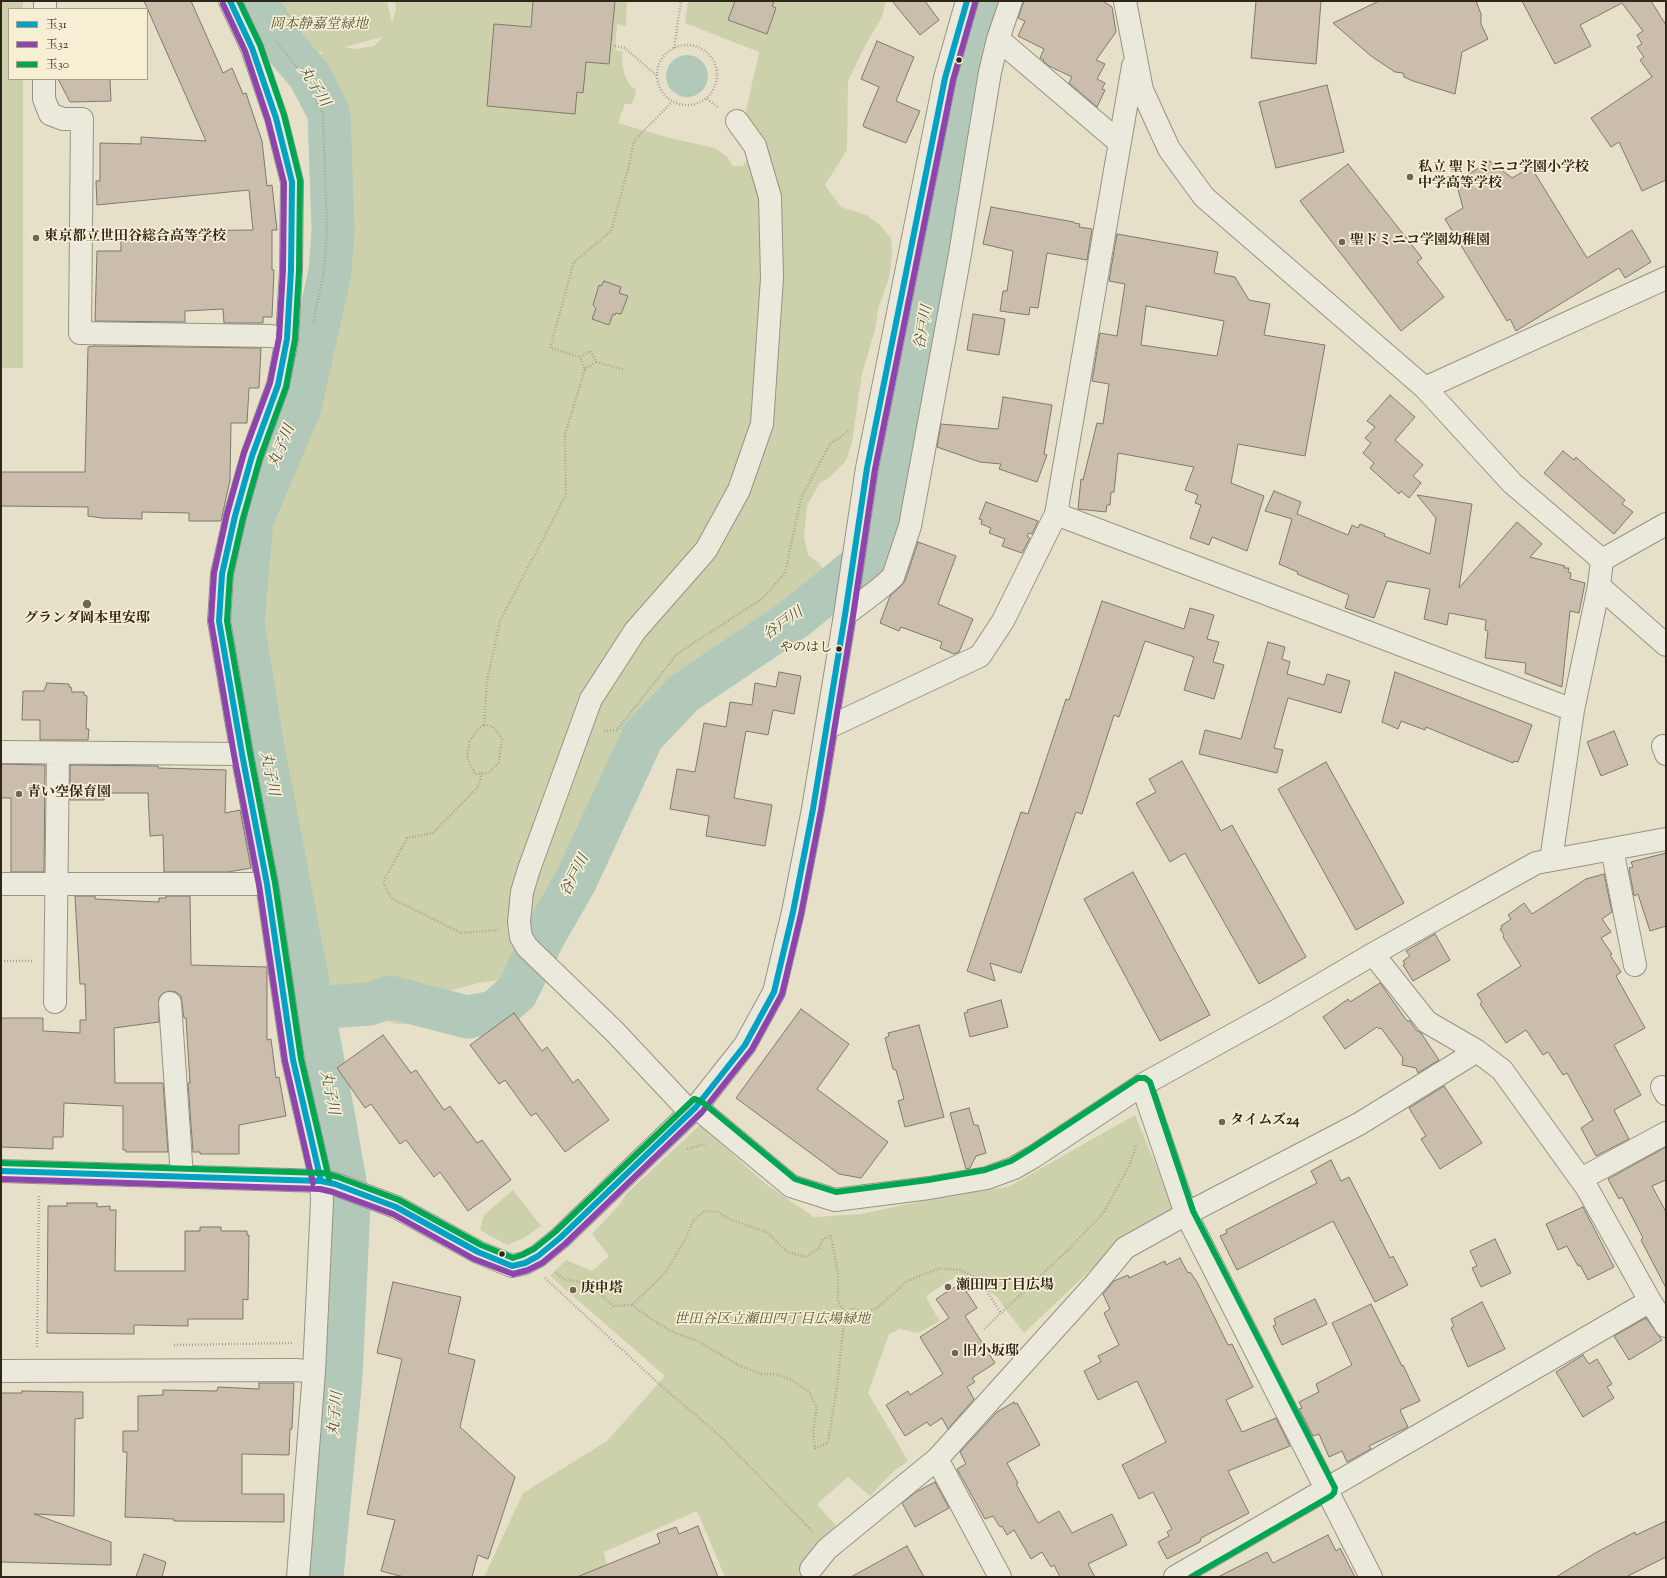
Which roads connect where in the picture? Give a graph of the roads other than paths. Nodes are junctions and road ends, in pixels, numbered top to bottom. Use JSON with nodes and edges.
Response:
{"nodes":[{"id":1,"x":230,"y":1,"type":"edge"},
{"id":2,"x":967,"y":1,"type":"edge"},
{"id":3,"x":1011,"y":1,"type":"edge"},
{"id":4,"x":1125,"y":1,"type":"edge"},
{"id":5,"x":998,"y":39,"type":"junction"},
{"id":6,"x":1135,"y":53,"type":"junction"},
{"id":7,"x":44,"y":80,"type":"edge"},
{"id":8,"x":737,"y":121,"type":"dead end"},
{"id":9,"x":1120,"y":142,"type":"junction"},
{"id":10,"x":1666,"y":278,"type":"edge"},
{"id":11,"x":287,"y":339,"type":"junction"},
{"id":12,"x":1425,"y":388,"type":"junction"},
{"id":13,"x":1056,"y":514,"type":"junction"},
{"id":14,"x":1666,"y":524,"type":"edge"},
{"id":15,"x":1602,"y":560,"type":"junction"},
{"id":16,"x":1599,"y":586,"type":"junction"},
{"id":17,"x":845,"y":615,"type":"junction"},
{"id":18,"x":1666,"y":645,"type":"edge"},
{"id":19,"x":1573,"y":710,"type":"junction"},
{"id":20,"x":826,"y":728,"type":"junction"},
{"id":21,"x":1,"y":752,"type":"edge"},
{"id":22,"x":58,"y":753,"type":"junction"},
{"id":23,"x":242,"y":754,"type":"junction"},
{"id":24,"x":1666,"y":839,"type":"edge"},
{"id":25,"x":1612,"y":849,"type":"junction"},
{"id":26,"x":1551,"y":860,"type":"junction"},
{"id":27,"x":56,"y":883,"type":"junction"},
{"id":28,"x":1,"y":884,"type":"edge"},
{"id":29,"x":267,"y":884,"type":"junction"},
{"id":30,"x":1373,"y":954,"type":"junction"},
{"id":31,"x":1635,"y":965,"type":"dead end"},
{"id":32,"x":55,"y":1002,"type":"dead end"},
{"id":33,"x":170,"y":1003,"type":"dead end"},
{"id":34,"x":1477,"y":1051,"type":"junction"},
{"id":35,"x":1142,"y":1085,"type":"junction"},
{"id":36,"x":693,"y":1109,"type":"junction"},
{"id":37,"x":1666,"y":1133,"type":"edge"},
{"id":38,"x":1,"y":1171,"type":"edge"},
{"id":39,"x":182,"y":1177,"type":"junction"},
{"id":40,"x":1581,"y":1179,"type":"junction"},
{"id":41,"x":337,"y":1185,"type":"junction"},
{"id":42,"x":1186,"y":1214,"type":"junction"},
{"id":43,"x":1650,"y":1301,"type":"junction"},
{"id":44,"x":1665,"y":1320,"type":"edge"},
{"id":45,"x":1,"y":1371,"type":"edge"},
{"id":46,"x":314,"y":1372,"type":"junction"},
{"id":47,"x":937,"y":1459,"type":"junction"},
{"id":48,"x":1327,"y":1489,"type":"junction"},
{"id":49,"x":811,"y":1568,"type":"dead end"},
{"id":50,"x":298,"y":1577,"type":"edge"},
{"id":51,"x":1000,"y":1577,"type":"edge"},
{"id":52,"x":1175,"y":1577,"type":"edge"},
{"id":53,"x":1371,"y":1577,"type":"edge"}],
"edges":[{"from":1,"to":11,"type":"street"},
{"from":2,"to":17,"type":"street"},
{"from":3,"to":5,"type":"street"},
{"from":4,"to":6,"type":"street"},
{"from":5,"to":9,"type":"street"},
{"from":5,"to":17,"type":"street"},
{"from":6,"to":9,"type":"street"},
{"from":6,"to":12,"type":"street"},
{"from":7,"to":11,"type":"street"},
{"from":8,"to":36,"type":"street"},
{"from":9,"to":13,"type":"street"},
{"from":10,"to":12,"type":"street"},
{"from":11,"to":23,"type":"street"},
{"from":12,"to":15,"type":"street"},
{"from":13,"to":19,"type":"street"},
{"from":13,"to":20,"type":"street"},
{"from":14,"to":15,"type":"street"},
{"from":15,"to":16,"type":"street"},
{"from":16,"to":18,"type":"street"},
{"from":16,"to":19,"type":"street"},
{"from":17,"to":20,"type":"street"},
{"from":19,"to":26,"type":"street"},
{"from":20,"to":36,"type":"street"},
{"from":21,"to":22,"type":"street"},
{"from":22,"to":23,"type":"street"},
{"from":22,"to":27,"type":"street"},
{"from":23,"to":29,"type":"street"},
{"from":24,"to":25,"type":"street"},
{"from":25,"to":26,"type":"street"},
{"from":25,"to":31,"type":"street"},
{"from":26,"to":30,"type":"street"},
{"from":27,"to":28,"type":"street"},
{"from":27,"to":29,"type":"street"},
{"from":27,"to":32,"type":"street"},
{"from":29,"to":41,"type":"street"},
{"from":30,"to":34,"type":"street"},
{"from":30,"to":35,"type":"street"},
{"from":33,"to":39,"type":"street"},
{"from":34,"to":40,"type":"street"},
{"from":34,"to":42,"type":"street"},
{"from":35,"to":36,"type":"street"},
{"from":35,"to":42,"type":"street"},
{"from":36,"to":41,"type":"street"},
{"from":37,"to":40,"type":"street"},
{"from":38,"to":39,"type":"street"},
{"from":39,"to":41,"type":"street"},
{"from":40,"to":43,"type":"street"},
{"from":41,"to":46,"type":"street"},
{"from":42,"to":47,"type":"street"},
{"from":42,"to":48,"type":"street"},
{"from":43,"to":44,"type":"street"},
{"from":43,"to":48,"type":"street"},
{"from":45,"to":46,"type":"street"},
{"from":46,"to":50,"type":"street"},
{"from":47,"to":49,"type":"street"},
{"from":47,"to":51,"type":"street"},
{"from":48,"to":52,"type":"street"},
{"from":48,"to":53,"type":"street"}]}
